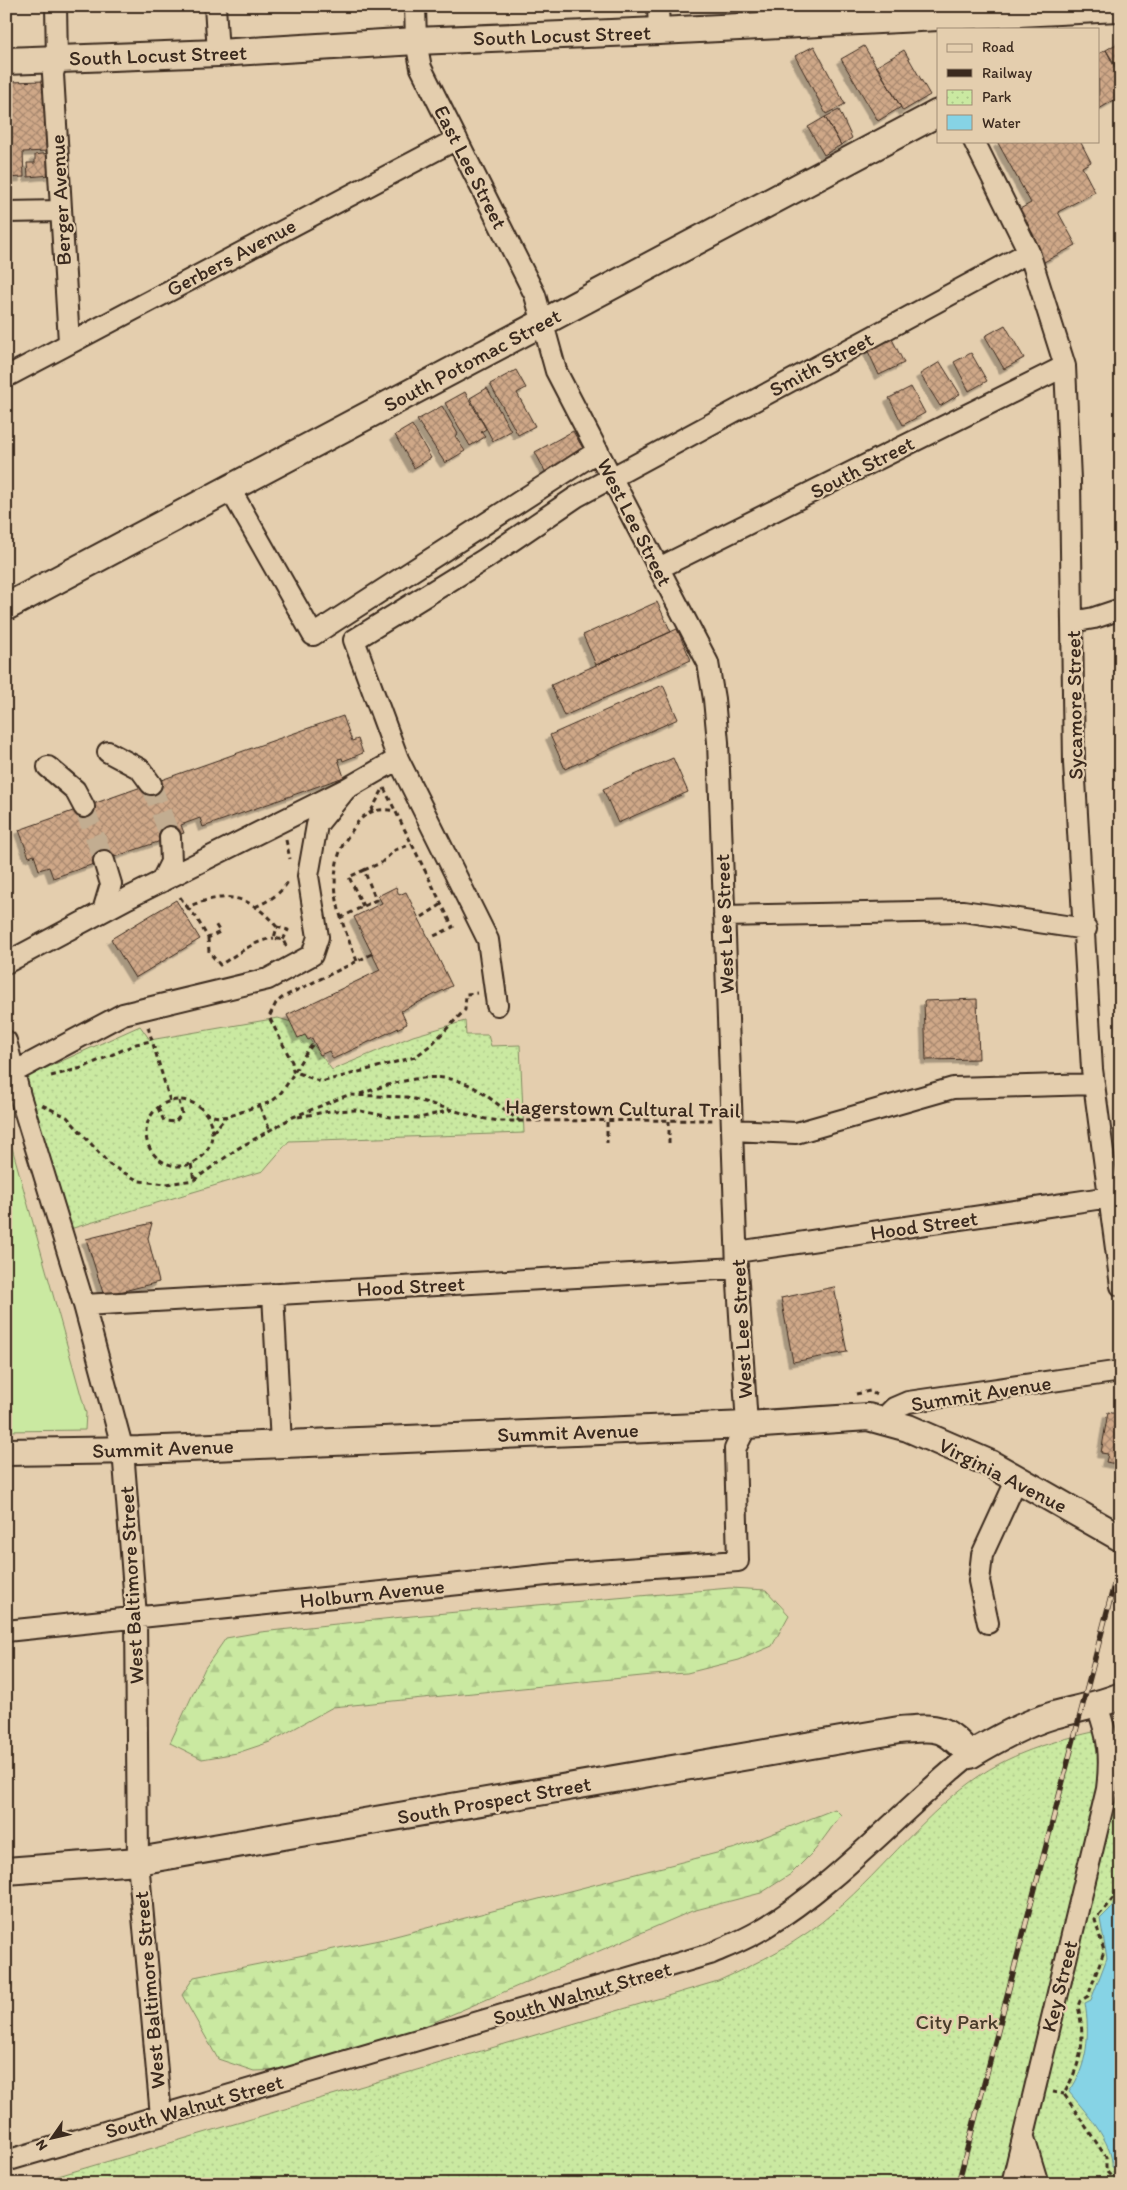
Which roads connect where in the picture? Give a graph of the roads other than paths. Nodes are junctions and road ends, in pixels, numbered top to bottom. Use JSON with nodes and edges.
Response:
{"nodes":[{"id":1,"x":56,"y":6,"type":"edge"},
{"id":2,"x":215,"y":6,"type":"edge"},
{"id":3,"x":416,"y":6,"type":"edge"},
{"id":4,"x":1120,"y":8,"type":"edge"},
{"id":5,"x":901,"y":13,"type":"edge"},
{"id":6,"x":658,"y":19,"type":"edge"},
{"id":7,"x":1046,"y":21,"type":"edge"},
{"id":8,"x":1099,"y":28,"type":"edge"},
{"id":9,"x":416,"y":41,"type":"junction"},
{"id":10,"x":218,"y":53,"type":"junction"},
{"id":11,"x":57,"y":59,"type":"junction"},
{"id":12,"x":6,"y":61,"type":"edge"},
{"id":13,"x":937,"y":114,"type":"edge"},
{"id":14,"x":456,"y":139,"type":"junction"},
{"id":15,"x":974,"y":142,"type":"edge"},
{"id":16,"x":6,"y":212,"type":"edge"},
{"id":17,"x":61,"y":212,"type":"junction"},
{"id":18,"x":1029,"y":252,"type":"junction"},
{"id":19,"x":543,"y":323,"type":"junction"},
{"id":20,"x":69,"y":342,"type":"junction"},
{"id":21,"x":1065,"y":366,"type":"junction"},
{"id":22,"x":6,"y":377,"type":"edge"},
{"id":23,"x":598,"y":451,"type":"junction"},
{"id":24,"x":612,"y":477,"type":"junction"},
{"id":25,"x":230,"y":489,"type":"junction"},
{"id":26,"x":659,"y":568,"type":"junction"},
{"id":27,"x":6,"y":607,"type":"edge"},
{"id":28,"x":1121,"y":609,"type":"edge"},
{"id":29,"x":1072,"y":622,"type":"junction"},
{"id":30,"x":108,"y":752,"type":"dead end"},
{"id":31,"x":398,"y":759,"type":"junction"},
{"id":32,"x":48,"y":767,"type":"dead end"},
{"id":33,"x":151,"y":784,"type":"tunnel mouth"},
{"id":34,"x":346,"y":789,"type":"junction"},
{"id":35,"x":84,"y":807,"type":"tunnel mouth"},
{"id":36,"x":170,"y":838,"type":"tunnel mouth"},
{"id":37,"x":104,"y":861,"type":"tunnel mouth"},
{"id":38,"x":162,"y":882,"type":"junction"},
{"id":39,"x":103,"y":912,"type":"junction"},
{"id":40,"x":724,"y":916,"type":"junction"},
{"id":41,"x":1086,"y":930,"type":"junction"},
{"id":42,"x":6,"y":963,"type":"edge"},
{"id":43,"x":496,"y":998,"type":"road end"},
{"id":44,"x":6,"y":1041,"type":"edge"},
{"id":45,"x":14,"y":1072,"type":"junction"},
{"id":46,"x":1094,"y":1084,"type":"junction"},
{"id":47,"x":732,"y":1125,"type":"junction"},
{"id":48,"x":1110,"y":1197,"type":"junction"},
{"id":49,"x":737,"y":1260,"type":"junction"},
{"id":50,"x":1121,"y":1286,"type":"edge"},
{"id":51,"x":273,"y":1294,"type":"junction"},
{"id":52,"x":84,"y":1305,"type":"junction"},
{"id":53,"x":1121,"y":1371,"type":"edge"},
{"id":54,"x":888,"y":1414,"type":"junction"},
{"id":55,"x":747,"y":1426,"type":"junction"},
{"id":56,"x":281,"y":1444,"type":"junction"},
{"id":57,"x":123,"y":1450,"type":"junction"},
{"id":58,"x":6,"y":1452,"type":"edge"},
{"id":59,"x":1017,"y":1479,"type":"junction"},
{"id":60,"x":1121,"y":1538,"type":"edge"},
{"id":61,"x":738,"y":1562,"type":"joint"},
{"id":62,"x":136,"y":1616,"type":"junction"},
{"id":63,"x":988,"y":1623,"type":"dead end"},
{"id":64,"x":6,"y":1631,"type":"edge"},
{"id":65,"x":1121,"y":1696,"type":"edge"},
{"id":66,"x":1109,"y":1708,"type":"edge"},
{"id":67,"x":970,"y":1755,"type":"junction"},
{"id":68,"x":1121,"y":1768,"type":"edge"},
{"id":69,"x":1108,"y":1789,"type":"junction"},
{"id":70,"x":138,"y":1861,"type":"junction"},
{"id":71,"x":6,"y":1871,"type":"edge"},
{"id":72,"x":161,"y":2116,"type":"junction"},
{"id":73,"x":1023,"y":2134,"type":"junction"},
{"id":74,"x":6,"y":2161,"type":"edge"},
{"id":75,"x":1012,"y":2184,"type":"edge"},
{"id":76,"x":1038,"y":2184,"type":"edge"}],
"edges":[{"from":1,"to":11,"type":"street","name":"Berger Avenue"},
{"from":2,"to":10,"type":"street"},
{"from":3,"to":9,"type":"street","name":"East Lee Street"},
{"from":4,"to":7,"type":"main road","name":"South Locust Street"},
{"from":4,"to":8,"type":"main road"},
{"from":5,"to":6,"type":"main road","name":"South Locust Street"},
{"from":5,"to":7,"type":"main road","name":"South Locust Street"},
{"from":6,"to":9,"type":"main road","name":"South Locust Street"},
{"from":9,"to":10,"type":"main road","name":"South Locust Street"},
{"from":9,"to":14,"type":"street","name":"East Lee Street"},
{"from":10,"to":11,"type":"main road","name":"South Locust Street"},
{"from":11,"to":12,"type":"main road","name":"South Locust Street"},
{"from":11,"to":17,"type":"street","name":"Berger Avenue"},
{"from":13,"to":19,"type":"main road","name":"South Potomac Street"},
{"from":14,"to":19,"type":"street","name":"East Lee Street"},
{"from":14,"to":20,"type":"street","name":"Gerbers Avenue"},
{"from":15,"to":18,"type":"street","name":"Sycamore Street"},
{"from":16,"to":17,"type":"street"},
{"from":17,"to":20,"type":"street","name":"Berger Avenue"},
{"from":18,"to":21,"type":"street","name":"Sycamore Street"},
{"from":18,"to":24,"type":"street","name":"Smith Street"},
{"from":19,"to":23,"type":"street","name":"West Lee Street"},
{"from":19,"to":25,"type":"main road","name":"South Potomac Street"},
{"from":20,"to":22,"type":"street","name":"Gerbers Avenue"},
{"from":21,"to":26,"type":"street","name":"South Street"},
{"from":21,"to":29,"type":"street","name":"Sycamore Street"},
{"from":23,"to":24,"type":"street","name":"West Lee Street"},
{"from":23,"to":25,"type":"street"},
{"from":24,"to":26,"type":"street","name":"West Lee Street"},
{"from":24,"to":31,"type":"street","name":"Smith Street"},
{"from":25,"to":27,"type":"main road","name":"South Potomac Street"},
{"from":26,"to":40,"type":"street","name":"West Lee Street"},
{"from":28,"to":29,"type":"street"},
{"from":29,"to":41,"type":"street","name":"Sycamore Street"},
{"from":30,"to":33,"type":"street"},
{"from":31,"to":34,"type":"street"},
{"from":31,"to":43,"type":"street"},
{"from":32,"to":35,"type":"street"},
{"from":34,"to":38,"type":"street"},
{"from":34,"to":45,"type":"street"},
{"from":36,"to":38,"type":"street"},
{"from":37,"to":39,"type":"street"},
{"from":38,"to":39,"type":"street"},
{"from":39,"to":42,"type":"street"},
{"from":40,"to":41,"type":"street"},
{"from":40,"to":47,"type":"street","name":"West Lee Street"},
{"from":41,"to":46,"type":"street","name":"Sycamore Street"},
{"from":44,"to":45,"type":"street","name":"West Baltimore Street"},
{"from":45,"to":52,"type":"street","name":"West Baltimore Street"},
{"from":46,"to":47,"type":"street"},
{"from":46,"to":48,"type":"street","name":"Sycamore Street"},
{"from":47,"to":49,"type":"street","name":"West Lee Street"},
{"from":48,"to":49,"type":"street","name":"Hood Street"},
{"from":48,"to":50,"type":"street","name":"Sycamore Street"},
{"from":49,"to":51,"type":"street","name":"Hood Street"},
{"from":49,"to":55,"type":"street","name":"West Lee Street"},
{"from":51,"to":52,"type":"street","name":"Hood Street"},
{"from":51,"to":56,"type":"street"},
{"from":52,"to":57,"type":"street","name":"West Baltimore Street"},
{"from":53,"to":54,"type":"street","name":"Summit Avenue"},
{"from":54,"to":55,"type":"main road","name":"Summit Avenue"},
{"from":54,"to":59,"type":"main road","name":"Virginia Avenue"},
{"from":55,"to":56,"type":"main road","name":"Summit Avenue"},
{"from":55,"to":61,"type":"street","name":"West Lee Street"},
{"from":56,"to":57,"type":"main road","name":"Summit Avenue"},
{"from":57,"to":58,"type":"main road","name":"Summit Avenue"},
{"from":57,"to":62,"type":"street","name":"West Baltimore Street"},
{"from":59,"to":60,"type":"main road","name":"Virginia Avenue"},
{"from":59,"to":63,"type":"street"},
{"from":61,"to":62,"type":"street","name":"Holburn Avenue"},
{"from":62,"to":64,"type":"street","name":"Holburn Avenue"},
{"from":62,"to":70,"type":"street","name":"West Baltimore Street"},
{"from":65,"to":66,"type":"main road","name":"South Walnut Street"},
{"from":66,"to":67,"type":"main road","name":"South Walnut Street"},
{"from":66,"to":69,"type":"street","name":"Key Street"},
{"from":67,"to":70,"type":"main road","name":"South Prospect Street"},
{"from":67,"to":72,"type":"street","name":"South Walnut Street"},
{"from":68,"to":69,"type":"street","name":"Key Street"},
{"from":69,"to":73,"type":"street","name":"Key Street"},
{"from":70,"to":71,"type":"main road","name":"South Prospect Street"},
{"from":70,"to":72,"type":"street","name":"West Baltimore Street"},
{"from":72,"to":74,"type":"street","name":"South Walnut Street"},
{"from":73,"to":75,"type":"street","name":"Key Street"},
{"from":73,"to":76,"type":"street"}]}
